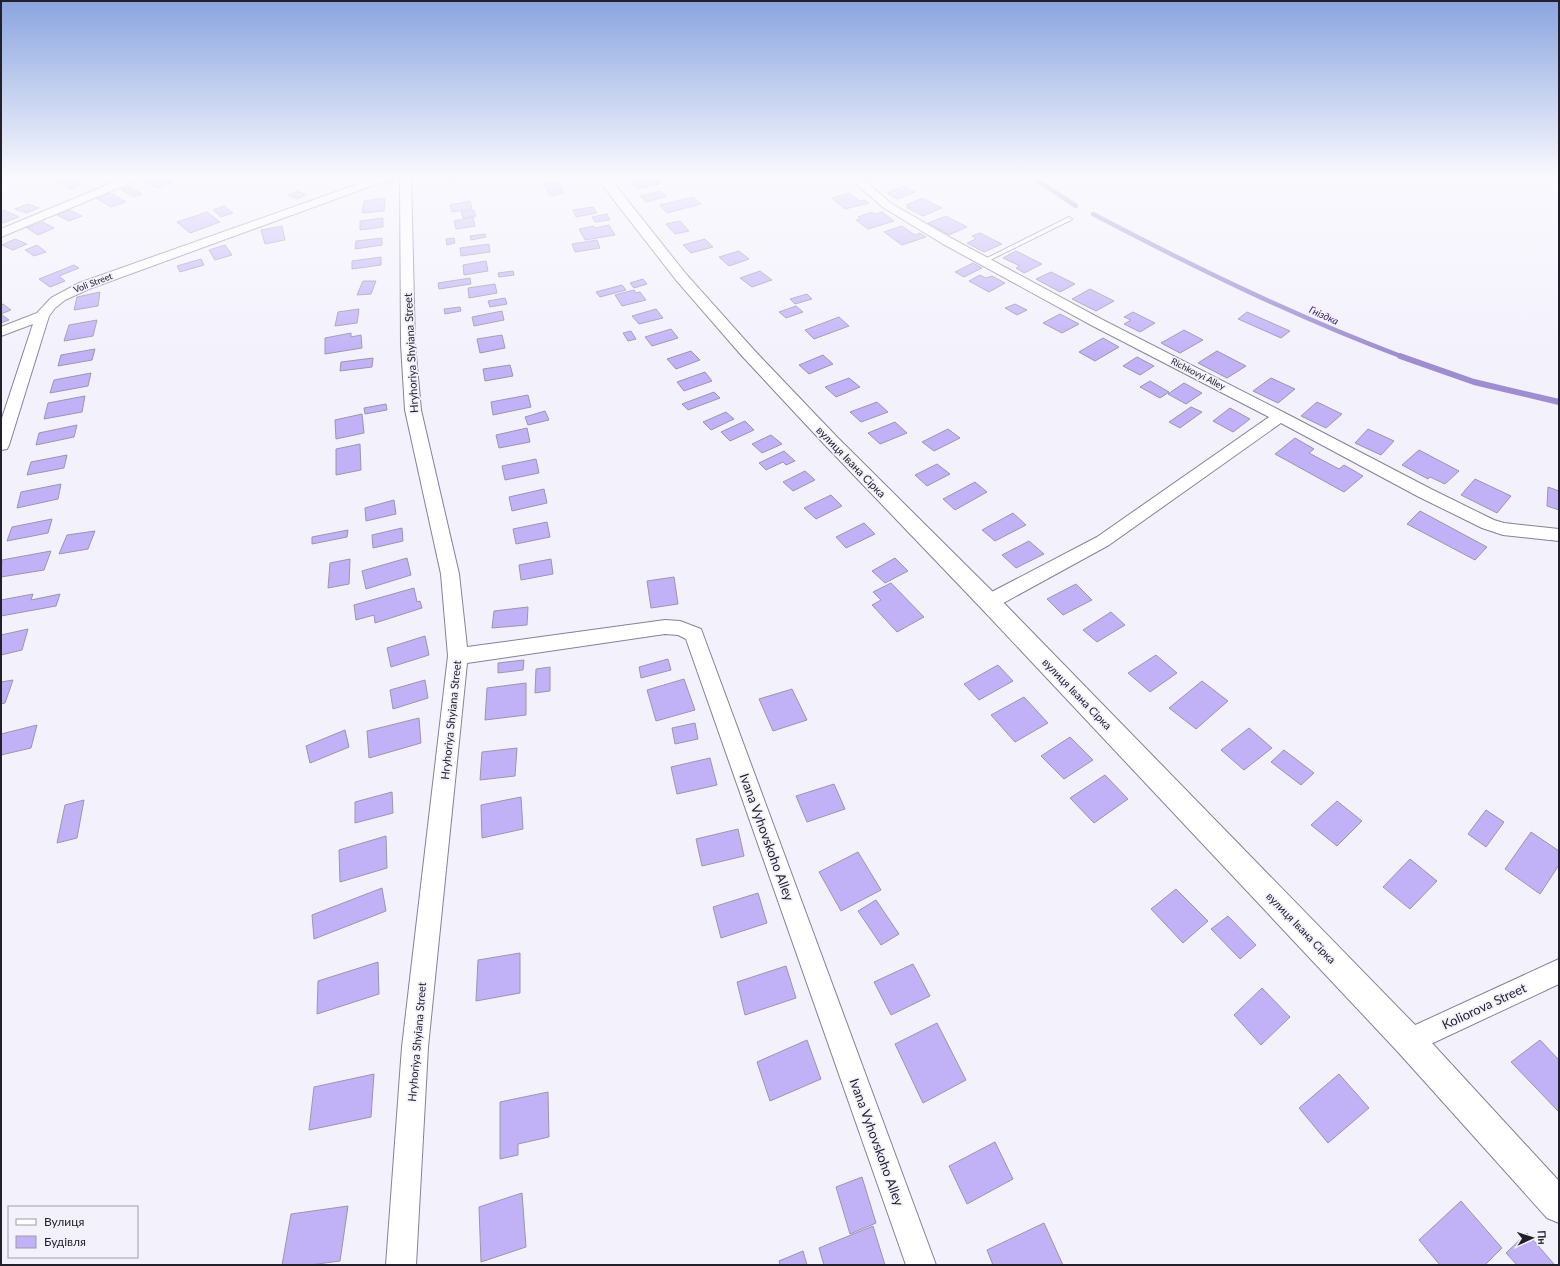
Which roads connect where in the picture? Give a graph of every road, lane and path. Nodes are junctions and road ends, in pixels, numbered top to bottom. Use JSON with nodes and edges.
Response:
{"nodes":[{"id":1,"x":223,"y":236,"type":"edge"},
{"id":2,"x":406,"y":236,"type":"edge"},
{"id":3,"x":649,"y":236,"type":"edge"},
{"id":4,"x":939,"y":236,"type":"edge"},
{"id":5,"x":1034,"y":236,"type":"edge"},
{"id":6,"x":984,"y":261,"type":"junction"},
{"id":7,"x":42,"y":316,"type":"junction"},
{"id":8,"x":1,"y":332,"type":"edge"},
{"id":9,"x":1280,"y":416,"type":"junction"},
{"id":10,"x":1,"y":445,"type":"edge"},
{"id":11,"x":1559,"y":535,"type":"edge"},
{"id":12,"x":989,"y":602,"type":"junction"},
{"id":13,"x":458,"y":656,"type":"junction"},
{"id":14,"x":1559,"y":972,"type":"edge"},
{"id":15,"x":1409,"y":1041,"type":"junction"},
{"id":16,"x":1559,"y":1206,"type":"edge"},
{"id":17,"x":402,"y":1265,"type":"edge"},
{"id":18,"x":921,"y":1265,"type":"edge"}],
"edges":[{"from":1,"to":7,"type":"street","name":"Voli Street"},
{"from":2,"to":13,"type":"street","name":"Hryhoriya Shyiana Street"},
{"from":3,"to":12,"type":"street","name":"вулиця Івана Сірка"},
{"from":4,"to":6,"type":"street","name":"Richkovyi Alley"},
{"from":5,"to":6,"type":"lane"},
{"from":6,"to":9,"type":"street","name":"Richkovyi Alley"},
{"from":7,"to":8,"type":"street"},
{"from":7,"to":10,"type":"street","name":"Voli Street"},
{"from":9,"to":11,"type":"street","name":"Richkovyi Alley"},
{"from":9,"to":12,"type":"street"},
{"from":12,"to":15,"type":"street","name":"вулиця Івана Сірка"},
{"from":13,"to":17,"type":"street","name":"Hryhoriya Shyiana Street"},
{"from":13,"to":18,"type":"street","name":"Ivana Vyhovskoho Alley"},
{"from":14,"to":15,"type":"street","name":"Koliorova Street"},
{"from":15,"to":16,"type":"street","name":"вулиця Івана Сірка"}]}
